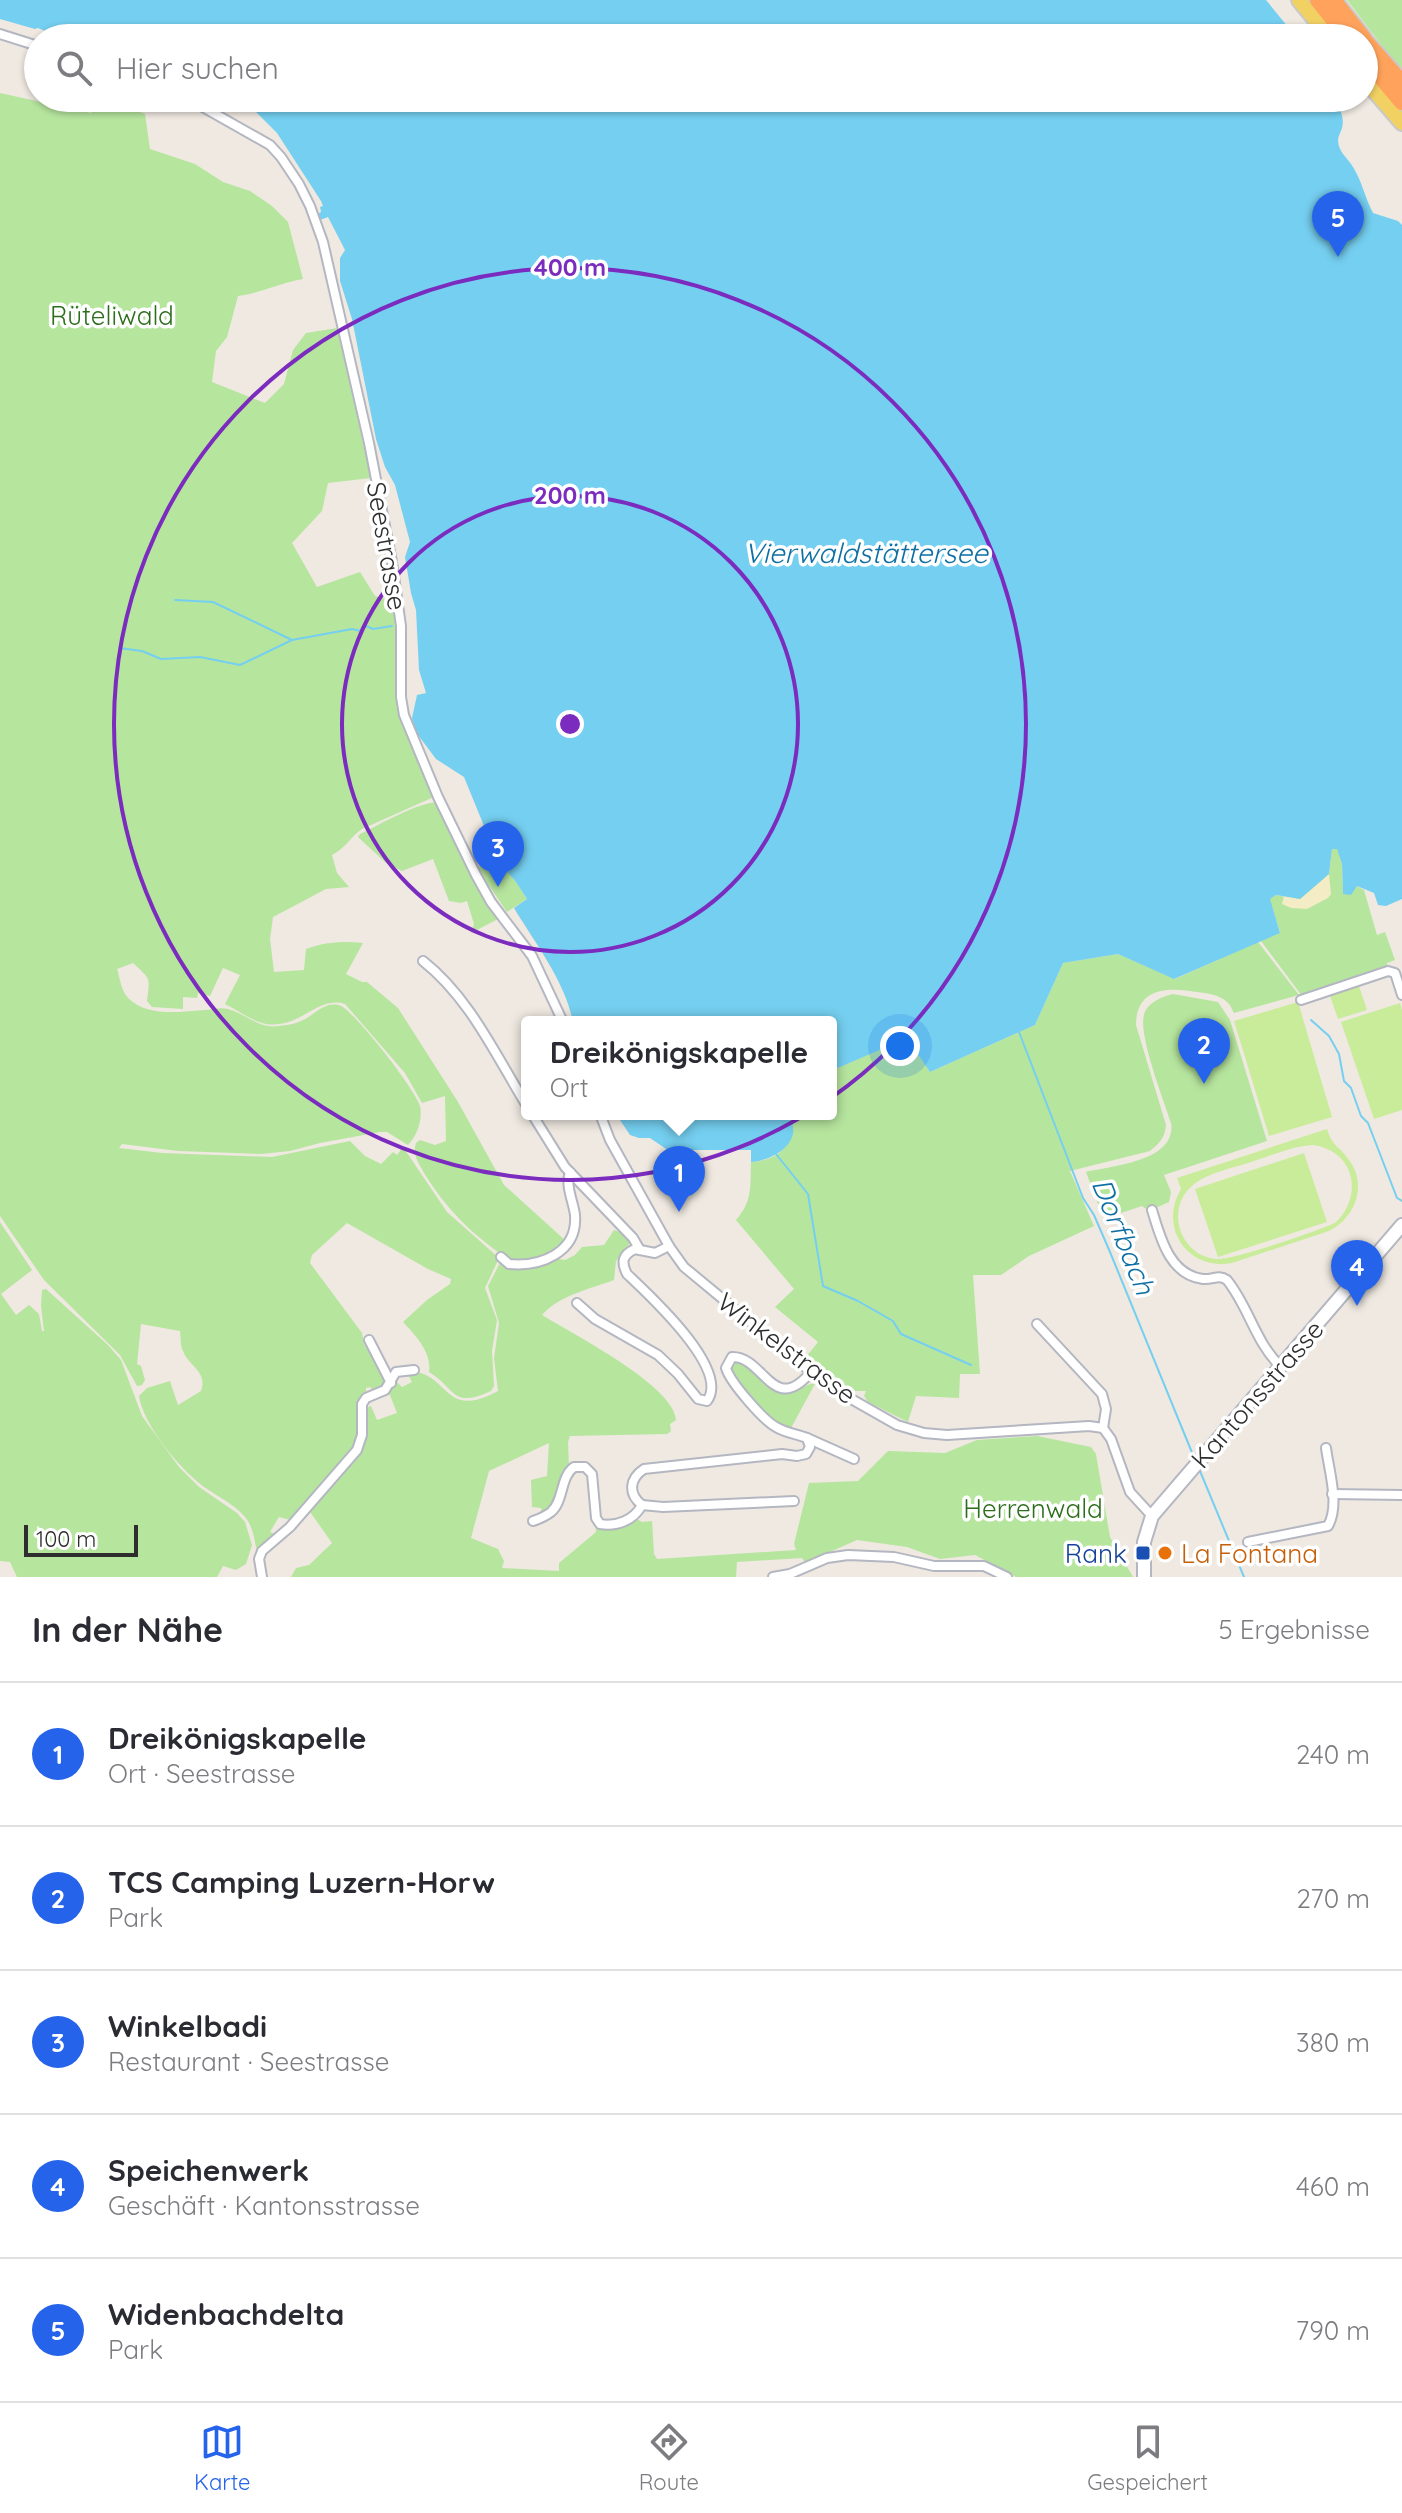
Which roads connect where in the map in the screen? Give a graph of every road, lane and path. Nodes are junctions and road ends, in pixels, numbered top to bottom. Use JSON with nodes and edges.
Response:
{"nodes":[{"id":1,"x":1299,"y":0,"type":"edge"},
{"id":2,"x":1318,"y":0,"type":"edge"},
{"id":3,"x":1333,"y":0,"type":"edge"},
{"id":4,"x":1319,"y":24,"type":"edge"},
{"id":5,"x":1337,"y":24,"type":"edge"},
{"id":6,"x":1351,"y":24,"type":"edge"},
{"id":7,"x":0,"y":34,"type":"edge"},
{"id":8,"x":24,"y":42,"type":"edge"},
{"id":9,"x":1378,"y":56,"type":"edge"},
{"id":10,"x":1378,"y":74,"type":"edge"},
{"id":11,"x":1402,"y":83,"type":"edge"},
{"id":12,"x":1378,"y":95,"type":"edge"},
{"id":13,"x":1402,"y":102,"type":"edge"},
{"id":14,"x":212,"y":112,"type":"edge"},
{"id":15,"x":1402,"y":123,"type":"edge"},
{"id":16,"x":423,"y":961,"type":"dead end"},
{"id":17,"x":1402,"y":995,"type":"edge"},
{"id":18,"x":1301,"y":1000,"type":"dead end"},
{"id":19,"x":560,"y":1016,"type":"edge"},
{"id":20,"x":521,"y":1096,"type":"edge"},
{"id":21,"x":536,"y":1120,"type":"edge"},
{"id":22,"x":602,"y":1120,"type":"edge"},
{"id":23,"x":570,"y":1172,"type":"junction"},
{"id":24,"x":1152,"y":1210,"type":"dead end"},
{"id":25,"x":1402,"y":1225,"type":"edge"},
{"id":26,"x":669,"y":1246,"type":"junction"},
{"id":27,"x":640,"y":1250,"type":"junction"},
{"id":28,"x":501,"y":1257,"type":"dead end"},
{"id":29,"x":577,"y":1303,"type":"dead end"},
{"id":30,"x":1037,"y":1324,"type":"dead end"},
{"id":31,"x":369,"y":1340,"type":"dead end"},
{"id":32,"x":1281,"y":1367,"type":"junction"},
{"id":33,"x":414,"y":1370,"type":"dead end"},
{"id":34,"x":811,"y":1372,"type":"junction"},
{"id":35,"x":391,"y":1383,"type":"junction"},
{"id":36,"x":1103,"y":1428,"type":"junction"},
{"id":37,"x":807,"y":1438,"type":"junction"},
{"id":38,"x":1326,"y":1448,"type":"dead end"},
{"id":39,"x":854,"y":1459,"type":"dead end"},
{"id":40,"x":1332,"y":1494,"type":"junction"},
{"id":41,"x":1402,"y":1495,"type":"edge"},
{"id":42,"x":794,"y":1501,"type":"dead end"},
{"id":43,"x":642,"y":1505,"type":"junction"},
{"id":44,"x":1152,"y":1516,"type":"junction"},
{"id":45,"x":533,"y":1521,"type":"dead end"},
{"id":46,"x":1248,"y":1542,"type":"dead end"},
{"id":47,"x":262,"y":1577,"type":"edge"},
{"id":48,"x":773,"y":1577,"type":"edge"},
{"id":49,"x":1007,"y":1577,"type":"edge"},
{"id":50,"x":1144,"y":1577,"type":"edge"}],
"edges":[{"from":1,"to":4,"type":"main road"},
{"from":2,"to":5,"type":"highway"},
{"from":3,"to":6,"type":"highway"},
{"from":7,"to":8,"type":"street"},
{"from":9,"to":11,"type":"highway"},
{"from":10,"to":13,"type":"highway"},
{"from":12,"to":15,"type":"main road"},
{"from":14,"to":19,"type":"street","name":"Seestrasse"},
{"from":16,"to":20,"type":"street"},
{"from":17,"to":18,"type":"street"},
{"from":21,"to":23,"type":"street"},
{"from":22,"to":26,"type":"street"},
{"from":23,"to":27,"type":"street"},
{"from":23,"to":28,"type":"street"},
{"from":24,"to":32,"type":"street"},
{"from":25,"to":32,"type":"main road","name":"Kantonsstrasse"},
{"from":26,"to":27,"type":"street"},
{"from":26,"to":34,"type":"street","name":"Winkelstrasse"},
{"from":27,"to":29,"type":"street"},
{"from":30,"to":36,"type":"street"},
{"from":31,"to":35,"type":"street"},
{"from":32,"to":44,"type":"main road","name":"Kantonsstrasse"},
{"from":33,"to":35,"type":"street"},
{"from":34,"to":36,"type":"street","name":"Winkelstrasse"},
{"from":34,"to":37,"type":"street"},
{"from":35,"to":47,"type":"street"},
{"from":36,"to":44,"type":"street"},
{"from":37,"to":39,"type":"street"},
{"from":37,"to":43,"type":"street"},
{"from":38,"to":40,"type":"street"},
{"from":40,"to":41,"type":"street"},
{"from":40,"to":46,"type":"street"},
{"from":42,"to":43,"type":"street"},
{"from":43,"to":45,"type":"street"},
{"from":44,"to":50,"type":"main road","name":"Kantonsstrasse"},
{"from":48,"to":49,"type":"street"}]}
